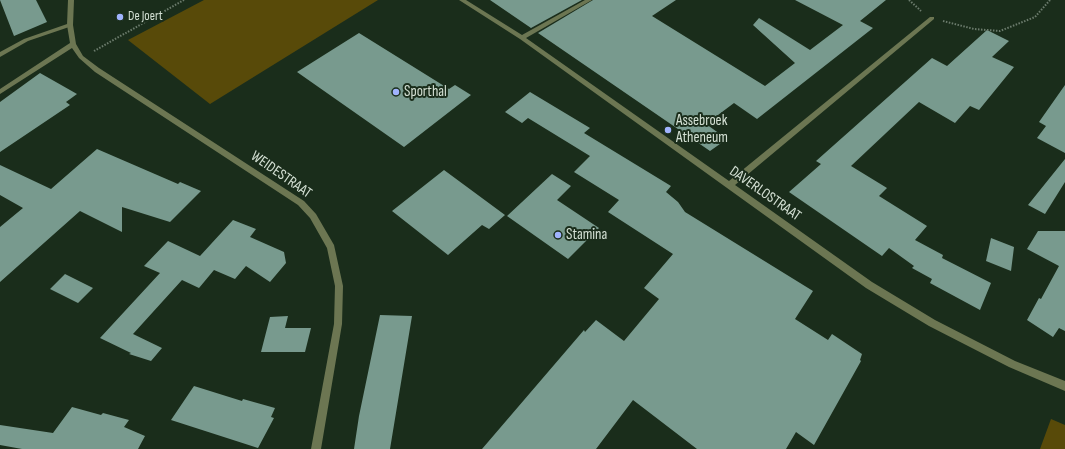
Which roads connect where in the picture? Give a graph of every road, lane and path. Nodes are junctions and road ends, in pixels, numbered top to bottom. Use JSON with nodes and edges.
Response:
{"nodes":[{"id":1,"x":71,"y":0,"type":"edge"},
{"id":2,"x":184,"y":0,"type":"edge"},
{"id":3,"x":462,"y":0,"type":"edge"},
{"id":4,"x":589,"y":0,"type":"edge"},
{"id":5,"x":909,"y":0,"type":"edge"},
{"id":6,"x":1050,"y":0,"type":"edge"},
{"id":7,"x":932,"y":18,"type":"junction"},
{"id":8,"x":70,"y":25,"type":"junction"},
{"id":9,"x":522,"y":38,"type":"junction"},
{"id":10,"x":73,"y":44,"type":"junction"},
{"id":11,"x":0,"y":55,"type":"edge"},
{"id":12,"x":81,"y":57,"type":"junction"},
{"id":13,"x":0,"y":92,"type":"edge"},
{"id":14,"x":729,"y":186,"type":"junction"},
{"id":15,"x":1065,"y":386,"type":"edge"},
{"id":16,"x":316,"y":449,"type":"edge"}],
"edges":[{"from":1,"to":8,"type":"street","name":"WEIDESTRAAT"},
{"from":2,"to":12,"type":"path"},
{"from":3,"to":9,"type":"street","name":"DAVERLOSTRAAT"},
{"from":4,"to":9,"type":"street"},
{"from":5,"to":7,"type":"path"},
{"from":6,"to":7,"type":"path"},
{"from":7,"to":14,"type":"street"},
{"from":8,"to":10,"type":"street","name":"WEIDESTRAAT"},
{"from":8,"to":11,"type":"street"},
{"from":9,"to":14,"type":"street","name":"DAVERLOSTRAAT"},
{"from":10,"to":12,"type":"street","name":"WEIDESTRAAT"},
{"from":10,"to":13,"type":"street"},
{"from":12,"to":16,"type":"street","name":"WEIDESTRAAT"},
{"from":14,"to":15,"type":"street","name":"DAVERLOSTRAAT"}]}
